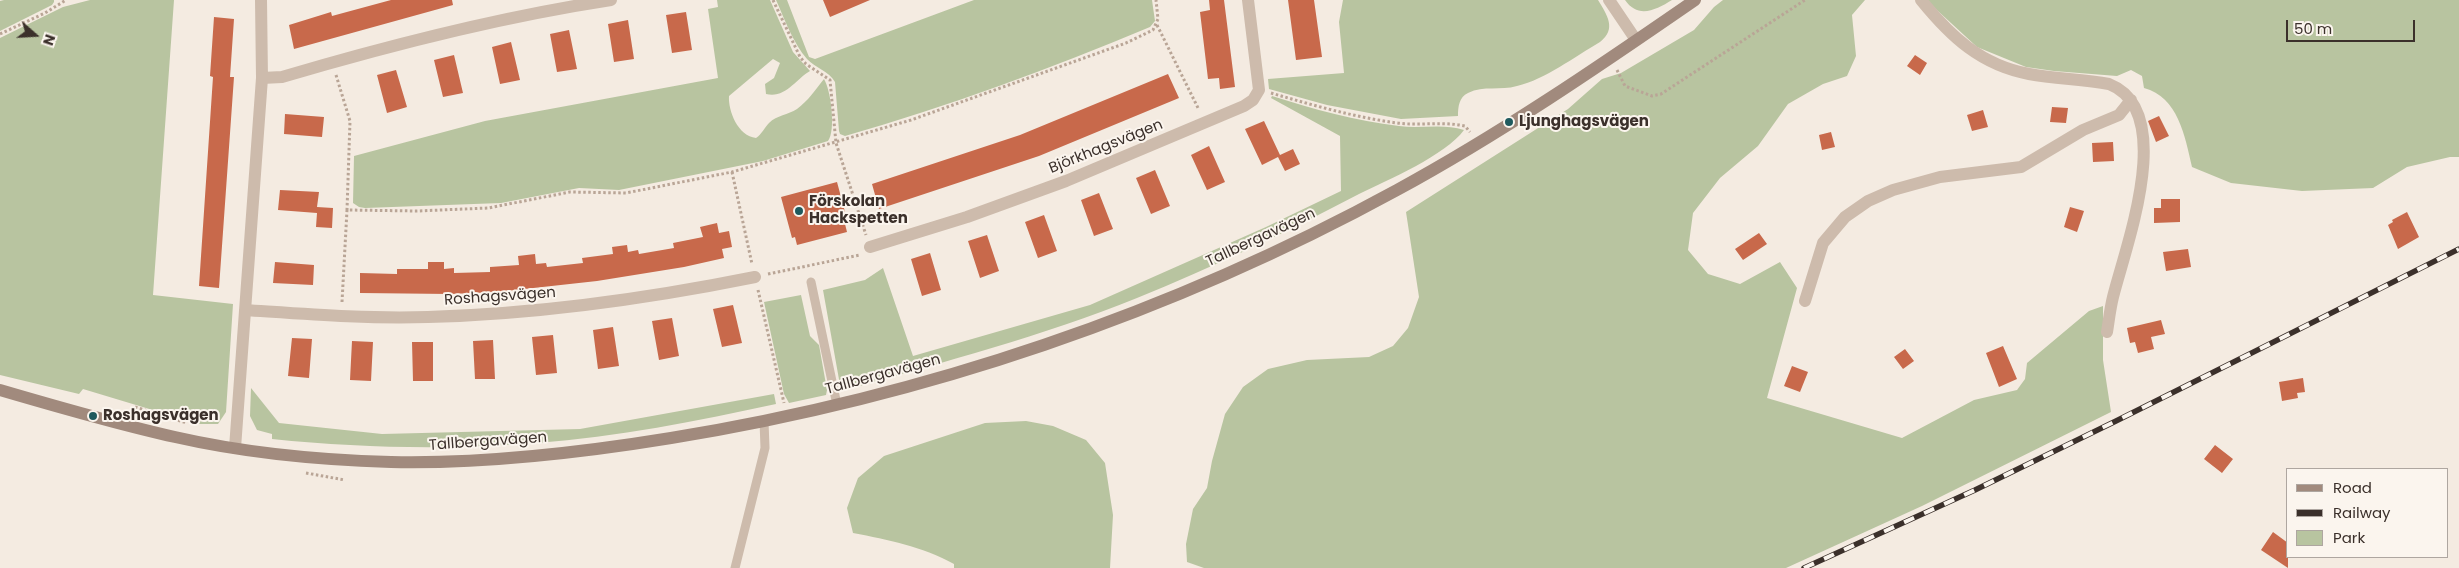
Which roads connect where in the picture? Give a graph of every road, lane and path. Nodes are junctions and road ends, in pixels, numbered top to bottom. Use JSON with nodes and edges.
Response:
{"nodes":[{"id":1,"x":66,"y":0,"type":"edge"},
{"id":2,"x":260,"y":0,"type":"edge"},
{"id":3,"x":611,"y":0,"type":"edge"},
{"id":4,"x":773,"y":0,"type":"edge"},
{"id":5,"x":1156,"y":0,"type":"edge"},
{"id":6,"x":1248,"y":0,"type":"edge"},
{"id":7,"x":1609,"y":0,"type":"edge"},
{"id":8,"x":1695,"y":0,"type":"edge"},
{"id":9,"x":1805,"y":0,"type":"edge"},
{"id":10,"x":1921,"y":0,"type":"edge"},
{"id":11,"x":1157,"y":25,"type":"junction"},
{"id":12,"x":0,"y":34,"type":"edge"},
{"id":13,"x":1636,"y":40,"type":"junction"},
{"id":14,"x":332,"y":62,"type":"junction"},
{"id":15,"x":1617,"y":70,"type":"dead end"},
{"id":16,"x":262,"y":78,"type":"junction"},
{"id":17,"x":1260,"y":90,"type":"junction"},
{"id":18,"x":2131,"y":100,"type":"junction"},
{"id":19,"x":1205,"y":123,"type":"junction"},
{"id":20,"x":836,"y":143,"type":"junction"},
{"id":21,"x":1478,"y":143,"type":"junction"},
{"id":22,"x":732,"y":172,"type":"junction"},
{"id":23,"x":347,"y":210,"type":"junction"},
{"id":24,"x":870,"y":247,"type":"junction"},
{"id":25,"x":755,"y":277,"type":"junction"},
{"id":26,"x":811,"y":282,"type":"dead end"},
{"id":27,"x":1805,"y":301,"type":"dead end"},
{"id":28,"x":245,"y":310,"type":"junction"},
{"id":29,"x":341,"y":317,"type":"junction"},
{"id":30,"x":2107,"y":332,"type":"dead end"},
{"id":31,"x":0,"y":390,"type":"edge"},
{"id":32,"x":837,"y":405,"type":"junction"},
{"id":33,"x":786,"y":416,"type":"junction"},
{"id":34,"x":764,"y":421,"type":"junction"},
{"id":35,"x":235,"y":448,"type":"junction"},
{"id":36,"x":735,"y":568,"type":"edge"}],
"edges":[{"from":1,"to":12,"type":"path"},
{"from":2,"to":16,"type":"street"},
{"from":3,"to":14,"type":"street"},
{"from":4,"to":20,"type":"path"},
{"from":5,"to":11,"type":"path"},
{"from":6,"to":17,"type":"street"},
{"from":7,"to":13,"type":"street"},
{"from":8,"to":13,"type":"street","name":"Tallbergavägen"},
{"from":9,"to":15,"type":"path"},
{"from":10,"to":18,"type":"street"},
{"from":11,"to":19,"type":"path"},
{"from":11,"to":20,"type":"path"},
{"from":13,"to":21,"type":"street","name":"Tallbergavägen"},
{"from":14,"to":16,"type":"street"},
{"from":14,"to":23,"type":"path"},
{"from":16,"to":28,"type":"street"},
{"from":17,"to":19,"type":"street","name":"Björkhagsvägen"},
{"from":17,"to":21,"type":"path"},
{"from":18,"to":27,"type":"street"},
{"from":18,"to":30,"type":"street"},
{"from":19,"to":24,"type":"street","name":"Björkhagsvägen"},
{"from":20,"to":22,"type":"path"},
{"from":20,"to":24,"type":"path"},
{"from":21,"to":32,"type":"street","name":"Tallbergavägen"},
{"from":22,"to":23,"type":"path"},
{"from":22,"to":25,"type":"path"},
{"from":23,"to":29,"type":"path"},
{"from":24,"to":25,"type":"path"},
{"from":25,"to":29,"type":"street","name":"Roshagsvägen"},
{"from":25,"to":33,"type":"path"},
{"from":26,"to":32,"type":"lane"},
{"from":28,"to":29,"type":"street","name":"Roshagsvägen"},
{"from":28,"to":35,"type":"street"},
{"from":31,"to":35,"type":"street","name":"Tallbergavägen"},
{"from":32,"to":33,"type":"street","name":"Tallbergavägen"},
{"from":33,"to":34,"type":"street","name":"Tallbergavägen"},
{"from":34,"to":35,"type":"street","name":"Tallbergavägen"},
{"from":34,"to":36,"type":"lane"}]}
